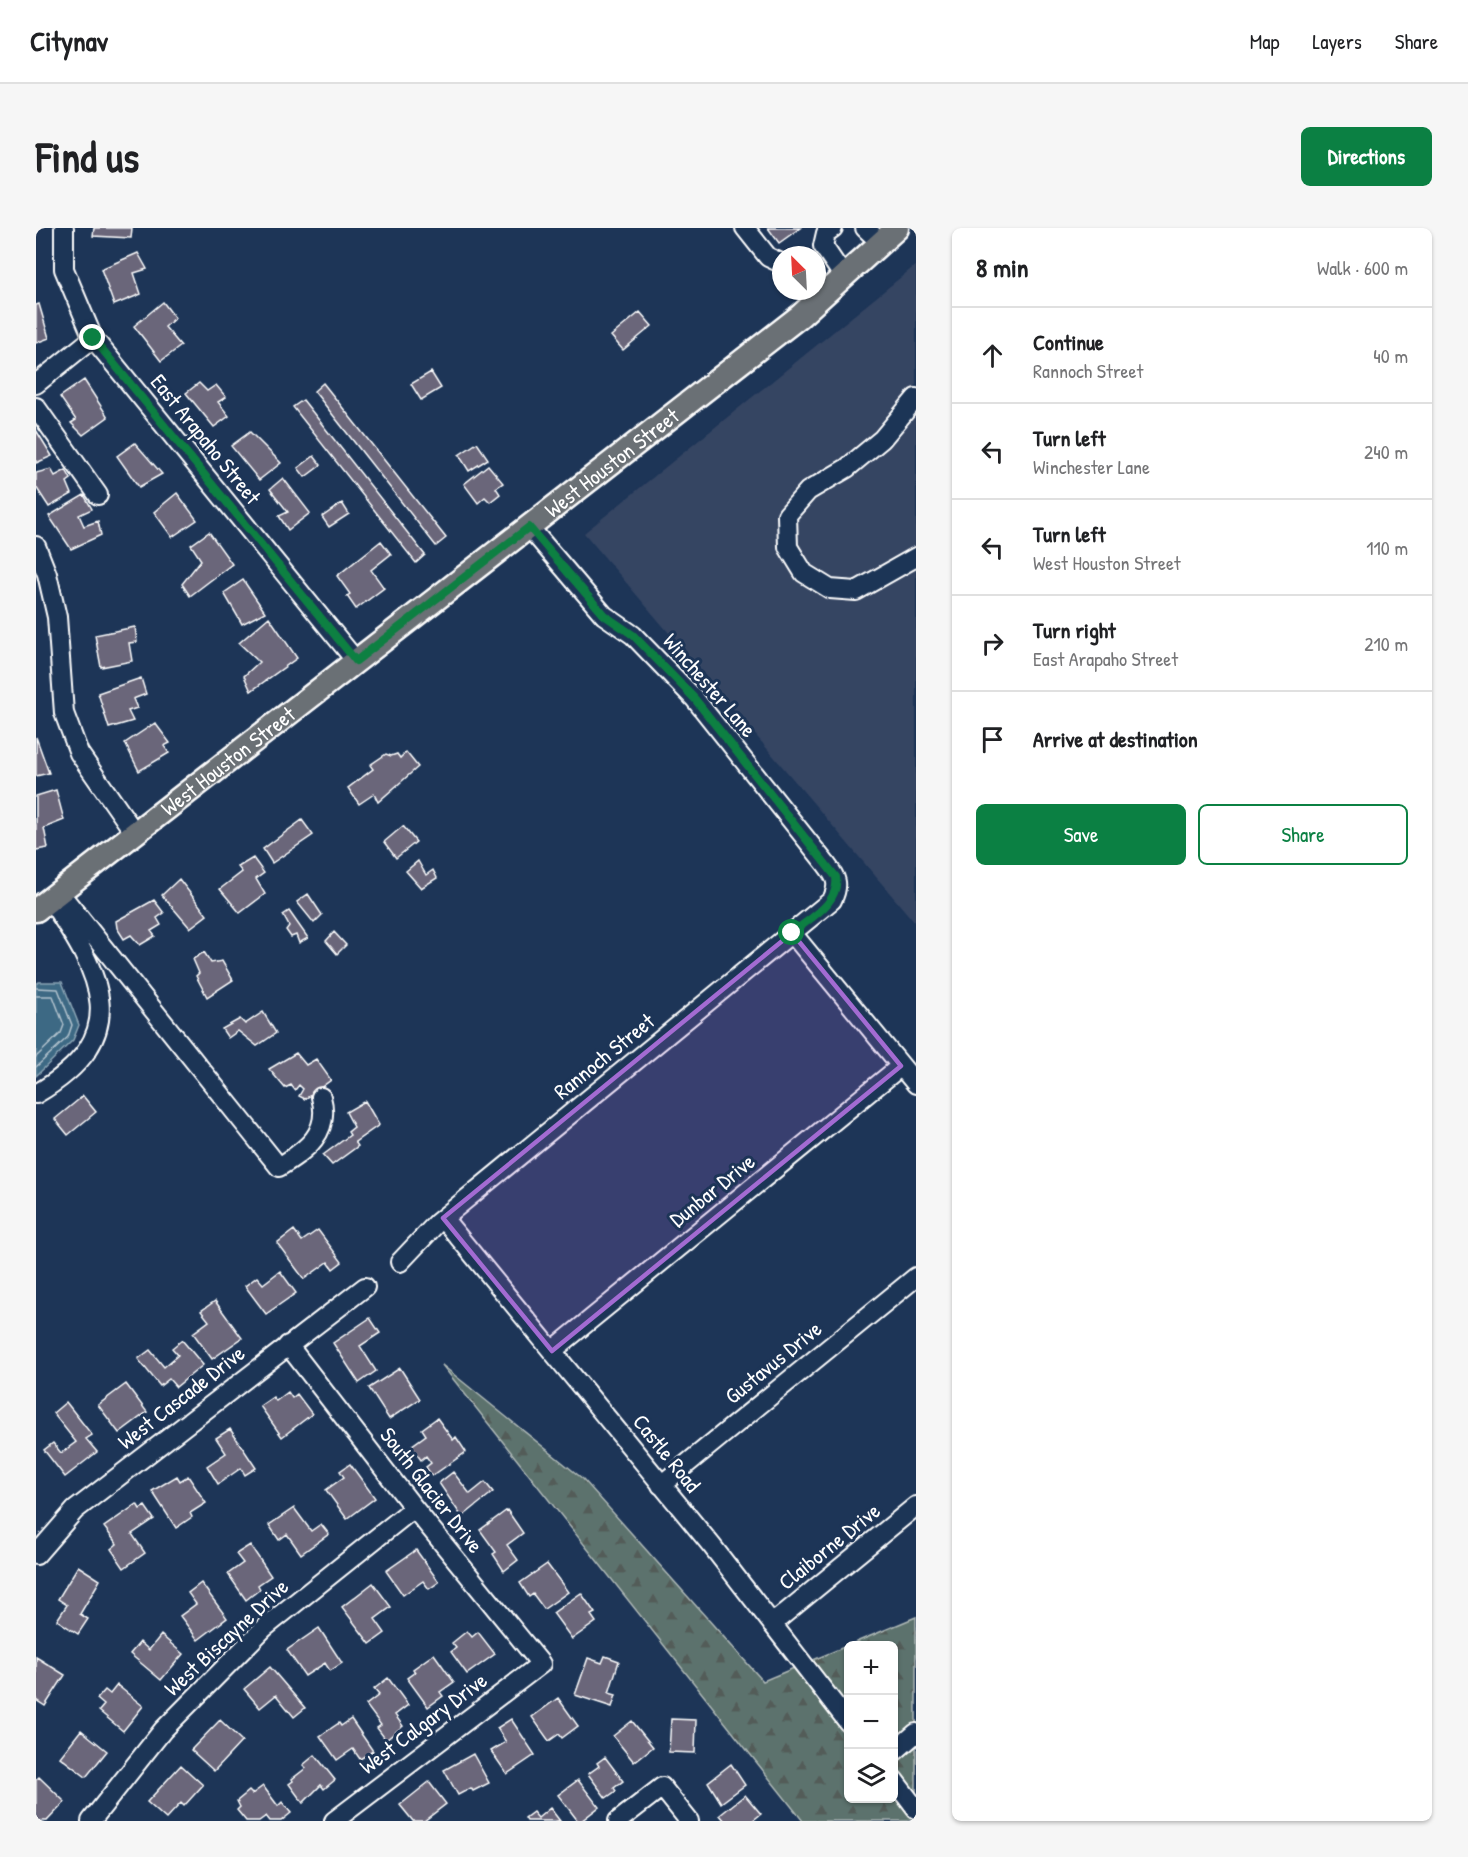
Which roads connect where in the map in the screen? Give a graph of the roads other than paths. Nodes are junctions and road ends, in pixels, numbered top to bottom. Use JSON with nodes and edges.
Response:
{"nodes":[{"id":1,"x":64,"y":228,"type":"edge"},
{"id":2,"x":745,"y":228,"type":"edge"},
{"id":3,"x":833,"y":228,"type":"edge"},
{"id":4,"x":881,"y":233,"type":"edge"},
{"id":5,"x":823,"y":246,"type":"edge"},
{"id":6,"x":826,"y":258,"type":"edge"},
{"id":7,"x":772,"y":259,"type":"edge"},
{"id":8,"x":844,"y":277,"type":"junction"},
{"id":9,"x":93,"y":338,"type":"junction"},
{"id":10,"x":36,"y":384,"type":"edge"},
{"id":11,"x":916,"y":398,"type":"edge"},
{"id":12,"x":36,"y":407,"type":"edge"},
{"id":13,"x":98,"y":495,"type":"dead end"},
{"id":14,"x":529,"y":527,"type":"junction"},
{"id":15,"x":36,"y":546,"type":"edge"},
{"id":16,"x":916,"y":557,"type":"edge"},
{"id":17,"x":356,"y":661,"type":"junction"},
{"id":18,"x":134,"y":832,"type":"junction"},
{"id":19,"x":838,"y":889,"type":"joint"},
{"id":20,"x":48,"y":900,"type":"edge"},
{"id":21,"x":792,"y":933,"type":"junction"},
{"id":22,"x":901,"y":1066,"type":"junction"},
{"id":23,"x":916,"y":1084,"type":"edge"},
{"id":24,"x":36,"y":1094,"type":"edge"},
{"id":25,"x":321,"y":1097,"type":"dead end"},
{"id":26,"x":443,"y":1218,"type":"junction"},
{"id":27,"x":400,"y":1262,"type":"dead end"},
{"id":28,"x":916,"y":1277,"type":"edge"},
{"id":29,"x":365,"y":1287,"type":"dead end"},
{"id":30,"x":288,"y":1345,"type":"junction"},
{"id":31,"x":552,"y":1352,"type":"junction"},
{"id":32,"x":661,"y":1485,"type":"junction"},
{"id":33,"x":916,"y":1506,"type":"edge"},
{"id":34,"x":414,"y":1509,"type":"junction"},
{"id":35,"x":36,"y":1555,"type":"edge"},
{"id":36,"x":772,"y":1624,"type":"junction"},
{"id":37,"x":541,"y":1664,"type":"joint"},
{"id":38,"x":844,"y":1716,"type":"edge"},
{"id":39,"x":916,"y":1733,"type":"edge"},
{"id":40,"x":897,"y":1749,"type":"edge"},
{"id":41,"x":898,"y":1785,"type":"edge"},
{"id":42,"x":916,"y":1809,"type":"edge"},
{"id":43,"x":91,"y":1821,"type":"edge"},
{"id":44,"x":334,"y":1821,"type":"edge"},
{"id":45,"x":618,"y":1821,"type":"edge"},
{"id":46,"x":689,"y":1821,"type":"edge"}],
"edges":[{"from":1,"to":9,"type":"street","name":"East Arapaho Street"},
{"from":2,"to":7,"type":"street"},
{"from":3,"to":5,"type":"street"},
{"from":4,"to":8,"type":"main road","name":"West Houston Street"},
{"from":6,"to":8,"type":"street"},
{"from":8,"to":14,"type":"main road","name":"West Houston Street"},
{"from":9,"to":10,"type":"street"},
{"from":9,"to":17,"type":"street","name":"East Arapaho Street"},
{"from":11,"to":16,"type":"street"},
{"from":12,"to":13,"type":"street"},
{"from":14,"to":17,"type":"main road","name":"West Houston Street"},
{"from":14,"to":19,"type":"street","name":"Winchester Lane"},
{"from":15,"to":18,"type":"street"},
{"from":17,"to":18,"type":"main road","name":"West Houston Street"},
{"from":18,"to":20,"type":"main road","name":"West Houston Street"},
{"from":19,"to":21,"type":"street","name":"Rannoch Street"},
{"from":20,"to":24,"type":"street"},
{"from":20,"to":25,"type":"street"},
{"from":21,"to":22,"type":"street"},
{"from":21,"to":26,"type":"street","name":"Rannoch Street"},
{"from":22,"to":23,"type":"street"},
{"from":22,"to":31,"type":"street","name":"Dunbar Drive"},
{"from":26,"to":27,"type":"street","name":"Rannoch Street"},
{"from":26,"to":31,"type":"street","name":"Castle Road"},
{"from":28,"to":32,"type":"street","name":"Gustavus Drive"},
{"from":29,"to":30,"type":"street","name":"West Cascade Drive"},
{"from":30,"to":34,"type":"street","name":"South Glacier Drive"},
{"from":30,"to":35,"type":"street","name":"West Cascade Drive"},
{"from":31,"to":32,"type":"street","name":"Castle Road"},
{"from":32,"to":36,"type":"street","name":"Castle Road"},
{"from":33,"to":36,"type":"street","name":"Claiborne Drive"},
{"from":34,"to":37,"type":"street","name":"South Glacier Drive"},
{"from":34,"to":43,"type":"street","name":"West Biscayne Drive"},
{"from":36,"to":38,"type":"street","name":"Castle Road"},
{"from":37,"to":44,"type":"street","name":"West Calgary Drive"},
{"from":39,"to":40,"type":"street"},
{"from":41,"to":42,"type":"street"},
{"from":45,"to":46,"type":"street"}]}
